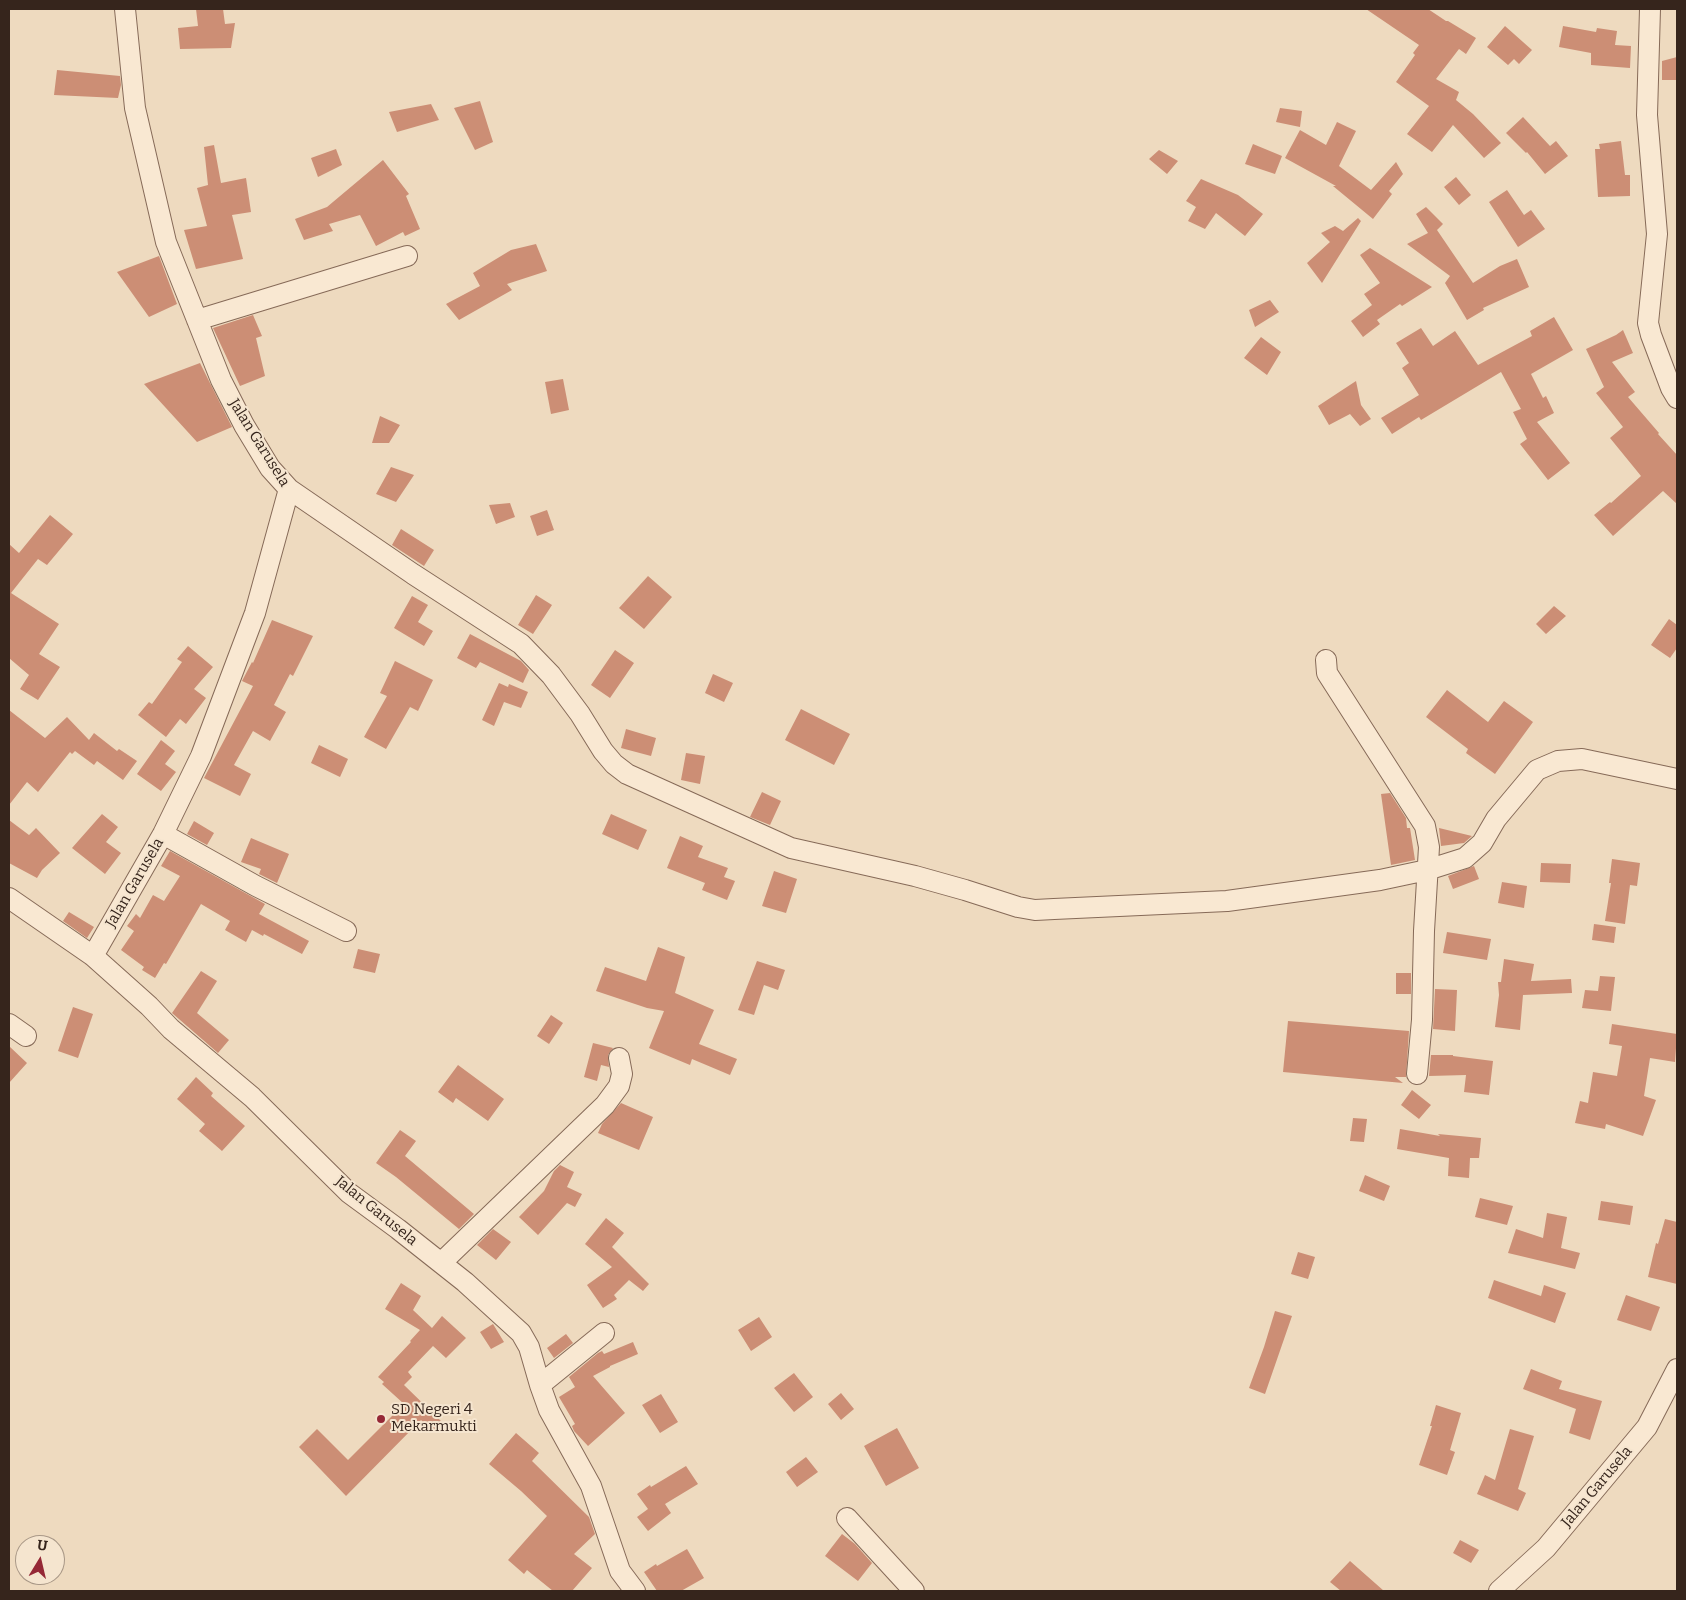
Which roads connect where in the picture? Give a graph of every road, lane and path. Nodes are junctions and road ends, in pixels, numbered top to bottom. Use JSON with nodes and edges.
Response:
{"nodes":[{"id":1,"x":125,"y":9,"type":"edge"},
{"id":2,"x":1650,"y":9,"type":"edge"},
{"id":3,"x":407,"y":256,"type":"dead end"},
{"id":4,"x":197,"y":320,"type":"junction"},
{"id":5,"x":1675,"y":390,"type":"edge"},
{"id":6,"x":289,"y":489,"type":"junction"},
{"id":7,"x":1326,"y":660,"type":"dead end"},
{"id":8,"x":1677,"y":779,"type":"edge"},
{"id":9,"x":163,"y":834,"type":"junction"},
{"id":10,"x":1427,"y":870,"type":"junction"},
{"id":11,"x":9,"y":898,"type":"edge"},
{"id":12,"x":346,"y":931,"type":"dead end"},
{"id":13,"x":94,"y":956,"type":"junction"},
{"id":14,"x":9,"y":1024,"type":"edge"},
{"id":15,"x":26,"y":1036,"type":"dead end"},
{"id":16,"x":619,"y":1058,"type":"dead end"},
{"id":17,"x":1417,"y":1074,"type":"dead end"},
{"id":18,"x":441,"y":1263,"type":"junction"},
{"id":19,"x":604,"y":1333,"type":"dead end"},
{"id":20,"x":1677,"y":1369,"type":"edge"},
{"id":21,"x":540,"y":1385,"type":"junction"},
{"id":22,"x":846,"y":1518,"type":"dead end"},
{"id":23,"x":635,"y":1591,"type":"edge"},
{"id":24,"x":914,"y":1591,"type":"edge"},
{"id":25,"x":1499,"y":1591,"type":"edge"}],
"edges":[{"from":1,"to":4,"type":"street","name":"Jalan Garusela"},
{"from":2,"to":5,"type":"street"},
{"from":3,"to":4,"type":"street"},
{"from":4,"to":6,"type":"street","name":"Jalan Garusela"},
{"from":6,"to":9,"type":"street","name":"Jalan Garusela"},
{"from":6,"to":10,"type":"street"},
{"from":7,"to":10,"type":"street"},
{"from":8,"to":10,"type":"street"},
{"from":9,"to":12,"type":"street"},
{"from":9,"to":13,"type":"street","name":"Jalan Garusela"},
{"from":10,"to":17,"type":"street"},
{"from":11,"to":13,"type":"street"},
{"from":13,"to":18,"type":"street","name":"Jalan Garusela"},
{"from":14,"to":15,"type":"street"},
{"from":16,"to":18,"type":"street"},
{"from":18,"to":21,"type":"street","name":"Jalan Garusela"},
{"from":19,"to":21,"type":"street"},
{"from":20,"to":25,"type":"street","name":"Jalan Garusela"},
{"from":21,"to":23,"type":"street","name":"Jalan Garusela"},
{"from":22,"to":24,"type":"street"}]}
